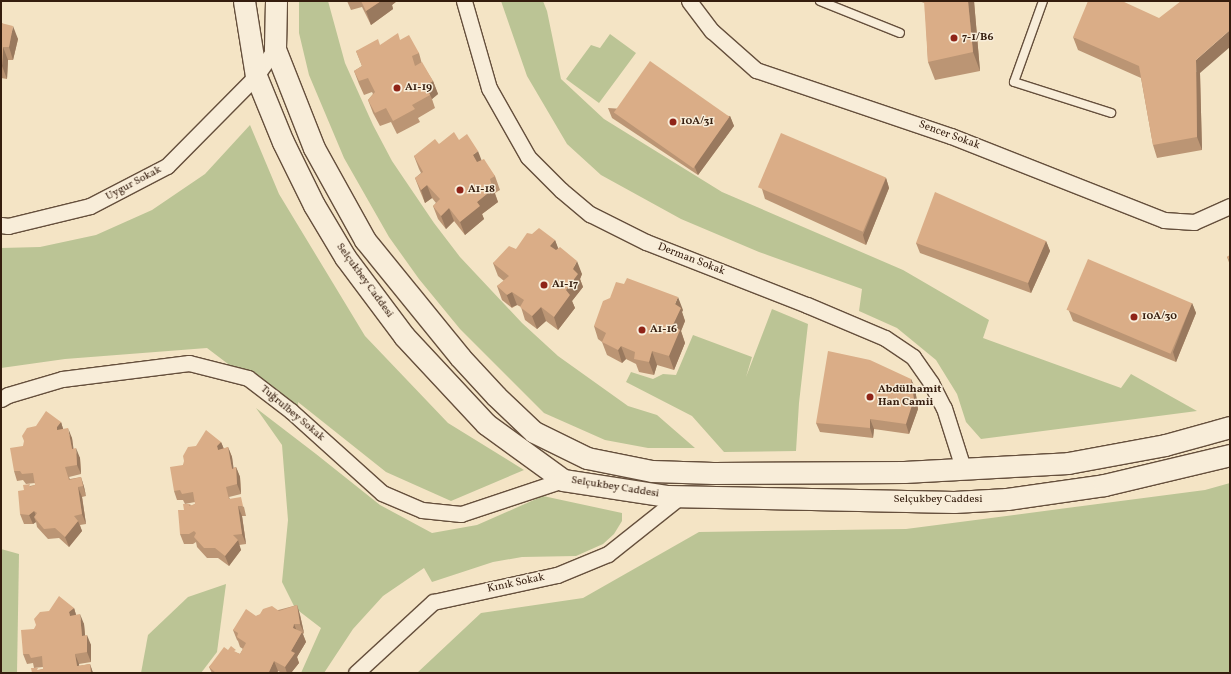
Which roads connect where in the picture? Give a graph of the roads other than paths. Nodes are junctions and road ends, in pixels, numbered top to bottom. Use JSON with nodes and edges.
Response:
{"nodes":[{"id":1,"x":244,"y":1,"type":"edge"},
{"id":2,"x":276,"y":1,"type":"edge"},
{"id":3,"x":464,"y":1,"type":"edge"},
{"id":4,"x":689,"y":1,"type":"edge"},
{"id":5,"x":820,"y":1,"type":"edge"},
{"id":6,"x":1043,"y":1,"type":"edge"},
{"id":7,"x":900,"y":33,"type":"dead end"},
{"id":8,"x":274,"y":49,"type":"junction"},
{"id":9,"x":256,"y":76,"type":"junction"},
{"id":10,"x":1111,"y":113,"type":"dead end"},
{"id":11,"x":1230,"y":206,"type":"edge"},
{"id":12,"x":1,"y":224,"type":"edge"},
{"id":13,"x":1,"y":400,"type":"edge"},
{"id":14,"x":1230,"y":427,"type":"edge"},
{"id":15,"x":1230,"y":456,"type":"edge"},
{"id":16,"x":963,"y":468,"type":"junction"},
{"id":17,"x":713,"y":473,"type":"junction"},
{"id":18,"x":563,"y":480,"type":"junction"},
{"id":19,"x":681,"y":496,"type":"junction"},
{"id":20,"x":714,"y":497,"type":"junction"},
{"id":21,"x":356,"y":673,"type":"edge"}],
"edges":[{"from":1,"to":9,"type":"street","name":"Selçukbey Caddesi"},
{"from":2,"to":8,"type":"street","name":"Selçukbey Caddesi"},
{"from":3,"to":16,"type":"street","name":"Derman Sokak"},
{"from":4,"to":11,"type":"street","name":"Sencer Sokak"},
{"from":5,"to":7,"type":"lane"},
{"from":6,"to":10,"type":"lane"},
{"from":8,"to":9,"type":"street","name":"Uygur Sokak"},
{"from":8,"to":17,"type":"street","name":"Selçukbey Caddesi"},
{"from":9,"to":12,"type":"street","name":"Uygur Sokak"},
{"from":9,"to":18,"type":"street","name":"Selçukbey Caddesi"},
{"from":13,"to":18,"type":"street","name":"Tuğrulbey Sokak"},
{"from":14,"to":16,"type":"street","name":"Selçukbey Caddesi"},
{"from":15,"to":20,"type":"street","name":"Selçukbey Caddesi"},
{"from":16,"to":17,"type":"street","name":"Selçukbey Caddesi"},
{"from":17,"to":20,"type":"street"},
{"from":18,"to":19,"type":"street","name":"Selçukbey Caddesi"},
{"from":19,"to":20,"type":"street","name":"Selçukbey Caddesi"},
{"from":19,"to":21,"type":"street","name":"Kınık Sokak"}]}
